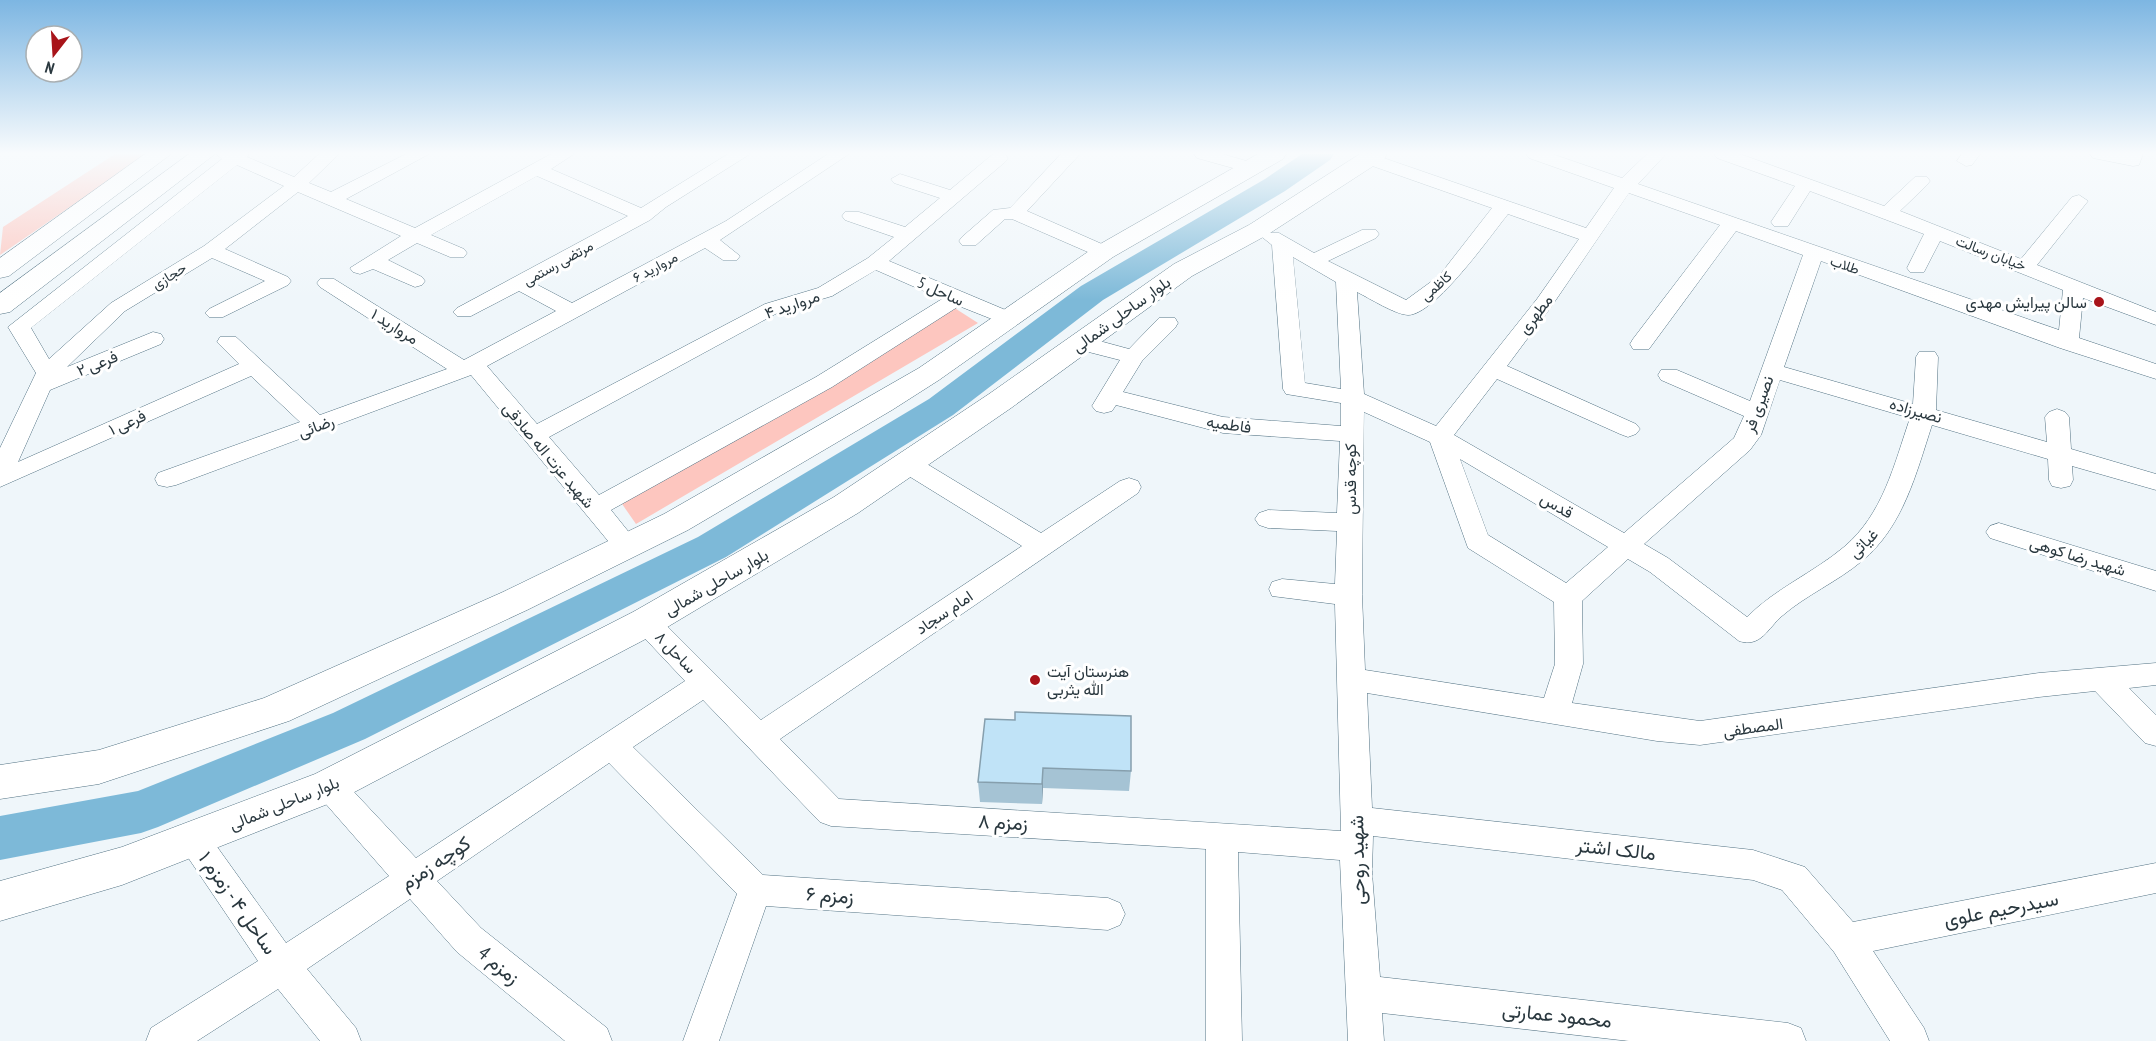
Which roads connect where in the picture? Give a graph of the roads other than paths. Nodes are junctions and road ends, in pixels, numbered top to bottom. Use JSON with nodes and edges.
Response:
{"nodes":[{"id":1,"x":93,"y":203,"type":"edge"},
{"id":2,"x":139,"y":203,"type":"edge"},
{"id":3,"x":174,"y":203,"type":"edge"},
{"id":4,"x":273,"y":203,"type":"edge"},
{"id":5,"x":341,"y":203,"type":"edge"},
{"id":6,"x":477,"y":203,"type":"edge"},
{"id":7,"x":612,"y":203,"type":"edge"},
{"id":8,"x":660,"y":203,"type":"edge"},
{"id":9,"x":765,"y":203,"type":"edge"},
{"id":10,"x":944,"y":203,"type":"edge"},
{"id":11,"x":1025,"y":203,"type":"edge"},
{"id":12,"x":1190,"y":203,"type":"edge"},
{"id":13,"x":1313,"y":203,"type":"edge"},
{"id":14,"x":1495,"y":203,"type":"edge"},
{"id":15,"x":1613,"y":203,"type":"edge"},
{"id":16,"x":1671,"y":203,"type":"edge"},
{"id":17,"x":1793,"y":203,"type":"edge"},
{"id":18,"x":1858,"y":203,"type":"edge"},
{"id":19,"x":1898,"y":203,"type":"edge"},
{"id":20,"x":2078,"y":203,"type":"edge"},
{"id":21,"x":1504,"y":206,"type":"junction"},
{"id":22,"x":1015,"y":213,"type":"junction"},
{"id":23,"x":1887,"y":213,"type":"junction"},
{"id":24,"x":643,"y":216,"type":"junction"},
{"id":25,"x":852,"y":216,"type":"dead end"},
{"id":26,"x":1781,"y":222,"type":"dead end"},
{"id":27,"x":1731,"y":224,"type":"junction"},
{"id":28,"x":1935,"y":231,"type":"junction"},
{"id":29,"x":1369,"y":234,"type":"dead end"},
{"id":30,"x":420,"y":235,"type":"junction"},
{"id":31,"x":908,"y":235,"type":"junction"},
{"id":32,"x":1270,"y":236,"type":"junction"},
{"id":33,"x":1589,"y":236,"type":"junction"},
{"id":34,"x":707,"y":240,"type":"junction"},
{"id":35,"x":969,"y":241,"type":"dead end"},
{"id":36,"x":211,"y":250,"type":"junction"},
{"id":37,"x":1104,"y":252,"type":"junction"},
{"id":38,"x":457,"y":253,"type":"dead end"},
{"id":39,"x":1813,"y":254,"type":"junction"},
{"id":40,"x":730,"y":256,"type":"dead end"},
{"id":41,"x":1314,"y":261,"type":"junction"},
{"id":42,"x":875,"y":262,"type":"junction"},
{"id":43,"x":2025,"y":266,"type":"junction"},
{"id":44,"x":1917,"y":268,"type":"dead end"},
{"id":45,"x":0,"y":270,"type":"edge"},
{"id":46,"x":1346,"y":279,"type":"junction"},
{"id":47,"x":415,"y":281,"type":"dead end"},
{"id":48,"x":327,"y":283,"type":"dead end"},
{"id":49,"x":519,"y":283,"type":"junction"},
{"id":50,"x":2074,"y":285,"type":"junction"},
{"id":51,"x":957,"y":298,"type":"junction"},
{"id":52,"x":0,"y":306,"type":"edge"},
{"id":53,"x":571,"y":311,"type":"junction"},
{"id":54,"x":464,"y":312,"type":"dead end"},
{"id":55,"x":216,"y":313,"type":"dead end"},
{"id":56,"x":1007,"y":319,"type":"junction"},
{"id":57,"x":2156,"y":319,"type":"edge"},
{"id":58,"x":1167,"y":323,"type":"dead end"},
{"id":59,"x":153,"y":339,"type":"dead end"},
{"id":60,"x":228,"y":342,"type":"dead end"},
{"id":61,"x":1081,"y":343,"type":"junction"},
{"id":62,"x":2068,"y":343,"type":"junction"},
{"id":63,"x":1641,"y":344,"type":"dead end"},
{"id":64,"x":1133,"y":357,"type":"junction"},
{"id":65,"x":1927,"y":357,"type":"dead end"},
{"id":66,"x":254,"y":366,"type":"junction"},
{"id":67,"x":468,"y":366,"type":"junction"},
{"id":68,"x":1492,"y":368,"type":"junction"},
{"id":69,"x":1770,"y":370,"type":"junction"},
{"id":70,"x":2156,"y":372,"type":"edge"},
{"id":71,"x":1669,"y":375,"type":"dead end"},
{"id":72,"x":44,"y":379,"type":"junction"},
{"id":73,"x":1353,"y":398,"type":"junction"},
{"id":74,"x":1924,"y":412,"type":"junction"},
{"id":75,"x":1758,"y":413,"type":"junction"},
{"id":76,"x":2057,"y":417,"type":"dead end"},
{"id":77,"x":317,"y":425,"type":"junction"},
{"id":78,"x":1628,"y":429,"type":"dead end"},
{"id":79,"x":1351,"y":434,"type":"junction"},
{"id":80,"x":533,"y":436,"type":"junction"},
{"id":81,"x":1440,"y":437,"type":"junction"},
{"id":82,"x":2061,"y":453,"type":"junction"},
{"id":83,"x":908,"y":464,"type":"junction"},
{"id":84,"x":0,"y":473,"type":"edge"},
{"id":85,"x":0,"y":479,"type":"edge"},
{"id":86,"x":167,"y":480,"type":"dead end"},
{"id":87,"x":2061,"y":480,"type":"dead end"},
{"id":88,"x":2156,"y":482,"type":"edge"},
{"id":89,"x":1129,"y":487,"type":"dead end"},
{"id":90,"x":594,"y":509,"type":"junction"},
{"id":91,"x":1268,"y":519,"type":"dead end"},
{"id":92,"x":1350,"y":522,"type":"junction"},
{"id":93,"x":1999,"y":532,"type":"dead end"},
{"id":94,"x":1627,"y":545,"type":"junction"},
{"id":95,"x":627,"y":546,"type":"junction"},
{"id":96,"x":1042,"y":546,"type":"junction"},
{"id":97,"x":2156,"y":580,"type":"edge"},
{"id":98,"x":1282,"y":589,"type":"dead end"},
{"id":99,"x":1348,"y":595,"type":"junction"},
{"id":100,"x":1568,"y":597,"type":"junction"},
{"id":101,"x":646,"y":622,"type":"junction"},
{"id":102,"x":1749,"y":633,"type":"joint"},
{"id":103,"x":2156,"y":675,"type":"edge"},
{"id":104,"x":2100,"y":678,"type":"junction"},
{"id":105,"x":1351,"y":679,"type":"junction"},
{"id":106,"x":705,"y":682,"type":"junction"},
{"id":107,"x":1555,"y":712,"type":"junction"},
{"id":108,"x":2156,"y":734,"type":"edge"},
{"id":109,"x":758,"y":738,"type":"junction"},
{"id":110,"x":611,"y":745,"type":"junction"},
{"id":111,"x":0,"y":782,"type":"edge"},
{"id":112,"x":329,"y":786,"type":"junction"},
{"id":113,"x":1356,"y":833,"type":"junction"},
{"id":114,"x":1222,"y":836,"type":"junction"},
{"id":115,"x":194,"y":840,"type":"junction"},
{"id":116,"x":414,"y":877,"type":"junction"},
{"id":117,"x":2156,"y":878,"type":"edge"},
{"id":118,"x":755,"y":890,"type":"junction"},
{"id":119,"x":0,"y":901,"type":"edge"},
{"id":120,"x":1108,"y":914,"type":"dead end"},
{"id":121,"x":1846,"y":940,"type":"junction"},
{"id":122,"x":282,"y":966,"type":"junction"},
{"id":123,"x":1363,"y":993,"type":"junction"},
{"id":124,"x":164,"y":1041,"type":"edge"},
{"id":125,"x":343,"y":1041,"type":"edge"},
{"id":126,"x":594,"y":1041,"type":"edge"},
{"id":127,"x":701,"y":1041,"type":"edge"},
{"id":128,"x":1224,"y":1041,"type":"edge"},
{"id":129,"x":1366,"y":1041,"type":"edge"},
{"id":130,"x":1788,"y":1041,"type":"edge"},
{"id":131,"x":1911,"y":1041,"type":"edge"}],
"edges":[{"from":1,"to":45,"type":"main road"},
{"from":2,"to":52,"type":"main road"},
{"from":3,"to":72,"type":"street"},
{"from":4,"to":36,"type":"street","name":"حجازی"},
{"from":5,"to":30,"type":"street"},
{"from":6,"to":30,"type":"street"},
{"from":7,"to":24,"type":"street"},
{"from":8,"to":24,"type":"street","name":"مرتضی رستمی"},
{"from":9,"to":34,"type":"street","name":"مروارید ۶"},
{"from":10,"to":31,"type":"street","name":"مروارید ۴"},
{"from":11,"to":22,"type":"street"},
{"from":12,"to":37,"type":"main road"},
{"from":13,"to":32,"type":"main road","name":"بلوار ساحلی شمالی"},
{"from":14,"to":21,"type":"street"},
{"from":15,"to":33,"type":"street","name":"مطهری"},
{"from":16,"to":27,"type":"street","name":"طلاب"},
{"from":17,"to":26,"type":"street"},
{"from":18,"to":23,"type":"street","name":"خیابان رسالت"},
{"from":19,"to":23,"type":"street"},
{"from":20,"to":43,"type":"street"},
{"from":21,"to":33,"type":"street"},
{"from":21,"to":46,"type":"street","name":"کاظمی"},
{"from":22,"to":35,"type":"street"},
{"from":22,"to":37,"type":"street"},
{"from":23,"to":28,"type":"street","name":"خیابان رسالت"},
{"from":24,"to":49,"type":"street","name":"مرتضی رستمی"},
{"from":25,"to":31,"type":"street"},
{"from":27,"to":39,"type":"street","name":"طلاب"},
{"from":27,"to":63,"type":"street"},
{"from":28,"to":43,"type":"street","name":"خیابان رسالت"},
{"from":28,"to":44,"type":"street"},
{"from":29,"to":41,"type":"street"},
{"from":30,"to":38,"type":"street"},
{"from":30,"to":47,"type":"street"},
{"from":31,"to":42,"type":"street","name":"مروارید ۴"},
{"from":32,"to":41,"type":"street"},
{"from":32,"to":61,"type":"main road","name":"بلوار ساحلی شمالی"},
{"from":32,"to":73,"type":"street","name":"قدس"},
{"from":33,"to":68,"type":"street","name":"مطهری"},
{"from":34,"to":40,"type":"street"},
{"from":34,"to":53,"type":"street","name":"مروارید ۶"},
{"from":36,"to":55,"type":"street"},
{"from":36,"to":72,"type":"street","name":"حجازی"},
{"from":37,"to":56,"type":"main road"},
{"from":39,"to":62,"type":"street","name":"طلاب"},
{"from":39,"to":69,"type":"street","name":"نصیری فر"},
{"from":41,"to":46,"type":"street"},
{"from":42,"to":51,"type":"street","name":"ساحل 5"},
{"from":42,"to":80,"type":"street","name":"مروارید ۴"},
{"from":43,"to":50,"type":"street","name":"خیابان رسالت"},
{"from":46,"to":73,"type":"street","name":"کوچه قدس"},
{"from":48,"to":67,"type":"street","name":"مروارید ۱"},
{"from":49,"to":53,"type":"street"},
{"from":49,"to":54,"type":"street","name":"مرتضی رستمی"},
{"from":50,"to":57,"type":"street","name":"خیابان رسالت"},
{"from":50,"to":62,"type":"street"},
{"from":51,"to":56,"type":"street","name":"ساحل 5"},
{"from":51,"to":90,"type":"street"},
{"from":53,"to":67,"type":"street","name":"مروارید ۶"},
{"from":56,"to":95,"type":"main road"},
{"from":58,"to":64,"type":"street"},
{"from":59,"to":72,"type":"street","name":"فرعی ۲"},
{"from":60,"to":66,"type":"street"},
{"from":61,"to":64,"type":"street"},
{"from":61,"to":83,"type":"main road","name":"بلوار ساحلی شمالی"},
{"from":62,"to":70,"type":"street","name":"طلاب"},
{"from":64,"to":79,"type":"street","name":"فاطمیه"},
{"from":65,"to":74,"type":"street","name":"غیاثی"},
{"from":66,"to":77,"type":"street"},
{"from":66,"to":85,"type":"street","name":"فرعی ۱"},
{"from":67,"to":77,"type":"street","name":"رضائی"},
{"from":67,"to":80,"type":"street","name":"شهید عزت اله صادقی"},
{"from":68,"to":78,"type":"street"},
{"from":68,"to":81,"type":"street","name":"مطهری"},
{"from":69,"to":74,"type":"street","name":"نصیرزاده"},
{"from":69,"to":75,"type":"street","name":"نصیری فر"},
{"from":71,"to":75,"type":"street"},
{"from":72,"to":84,"type":"street","name":"حجازی"},
{"from":73,"to":79,"type":"street","name":"کوچه قدس"},
{"from":73,"to":81,"type":"street","name":"قدس"},
{"from":74,"to":82,"type":"street","name":"نصیرزاده"},
{"from":74,"to":102,"type":"street","name":"غیاثی"},
{"from":75,"to":94,"type":"street","name":"نصیری فر"},
{"from":76,"to":82,"type":"street"},
{"from":77,"to":86,"type":"street","name":"رضائی"},
{"from":79,"to":92,"type":"street","name":"کوچه قدس"},
{"from":80,"to":90,"type":"street","name":"شهید عزت اله صادقی"},
{"from":81,"to":94,"type":"street","name":"قدس"},
{"from":81,"to":100,"type":"street"},
{"from":82,"to":87,"type":"street"},
{"from":82,"to":88,"type":"street","name":"نصیرزاده"},
{"from":83,"to":96,"type":"street"},
{"from":83,"to":101,"type":"main road","name":"بلوار ساحلی شمالی"},
{"from":89,"to":96,"type":"street","name":"امام سجاد"},
{"from":90,"to":95,"type":"street","name":"شهید عزت اله صادقی"},
{"from":91,"to":92,"type":"street"},
{"from":92,"to":99,"type":"street","name":"کوچه قدس"},
{"from":93,"to":97,"type":"street","name":"شهید رضا کوهی"},
{"from":94,"to":100,"type":"street","name":"نصیری فر"},
{"from":94,"to":102,"type":"street","name":"قدس"},
{"from":95,"to":111,"type":"main road"},
{"from":96,"to":109,"type":"street","name":"امام سجاد"},
{"from":98,"to":99,"type":"street"},
{"from":99,"to":105,"type":"street","name":"کوچه قدس"},
{"from":100,"to":107,"type":"street"},
{"from":101,"to":106,"type":"street","name":"ساحل ۸"},
{"from":101,"to":112,"type":"main road","name":"بلوار ساحلی شمالی"},
{"from":103,"to":104,"type":"street","name":"المصطفی"},
{"from":104,"to":107,"type":"street","name":"المصطفی"},
{"from":104,"to":108,"type":"street"},
{"from":105,"to":107,"type":"street","name":"المصطفی"},
{"from":105,"to":113,"type":"street","name":"شهید روحی"},
{"from":106,"to":109,"type":"street","name":"زمزم ۸"},
{"from":106,"to":110,"type":"street","name":"کوچه زمزم"},
{"from":109,"to":114,"type":"street","name":"زمزم ۸"},
{"from":110,"to":116,"type":"street","name":"کوچه زمزم"},
{"from":110,"to":118,"type":"street"},
{"from":112,"to":115,"type":"main road","name":"بلوار ساحلی شمالی"},
{"from":112,"to":116,"type":"street","name":"زمزم 4"},
{"from":113,"to":114,"type":"street","name":"زمزم ۸"},
{"from":113,"to":121,"type":"street","name":"مالک اشتر"},
{"from":113,"to":123,"type":"street","name":"شهید روحی"},
{"from":114,"to":128,"type":"street"},
{"from":115,"to":119,"type":"main road","name":"بلوار ساحلی شمالی"},
{"from":115,"to":122,"type":"street","name":"ساحل ۴ - زمزم ۱"},
{"from":116,"to":122,"type":"street","name":"کوچه زمزم"},
{"from":116,"to":126,"type":"street","name":"زمزم 4"},
{"from":117,"to":121,"type":"street","name":"سیدرحیم علوی"},
{"from":118,"to":120,"type":"street","name":"زمزم ۶"},
{"from":118,"to":127,"type":"street"},
{"from":121,"to":131,"type":"street","name":"مالک اشتر"},
{"from":122,"to":124,"type":"street","name":"کوچه زمزم"},
{"from":122,"to":125,"type":"street","name":"ساحل ۴ - زمزم ۱"},
{"from":123,"to":129,"type":"street","name":"شهید روحی"},
{"from":123,"to":130,"type":"street","name":"محمود عمارتی"}]}
